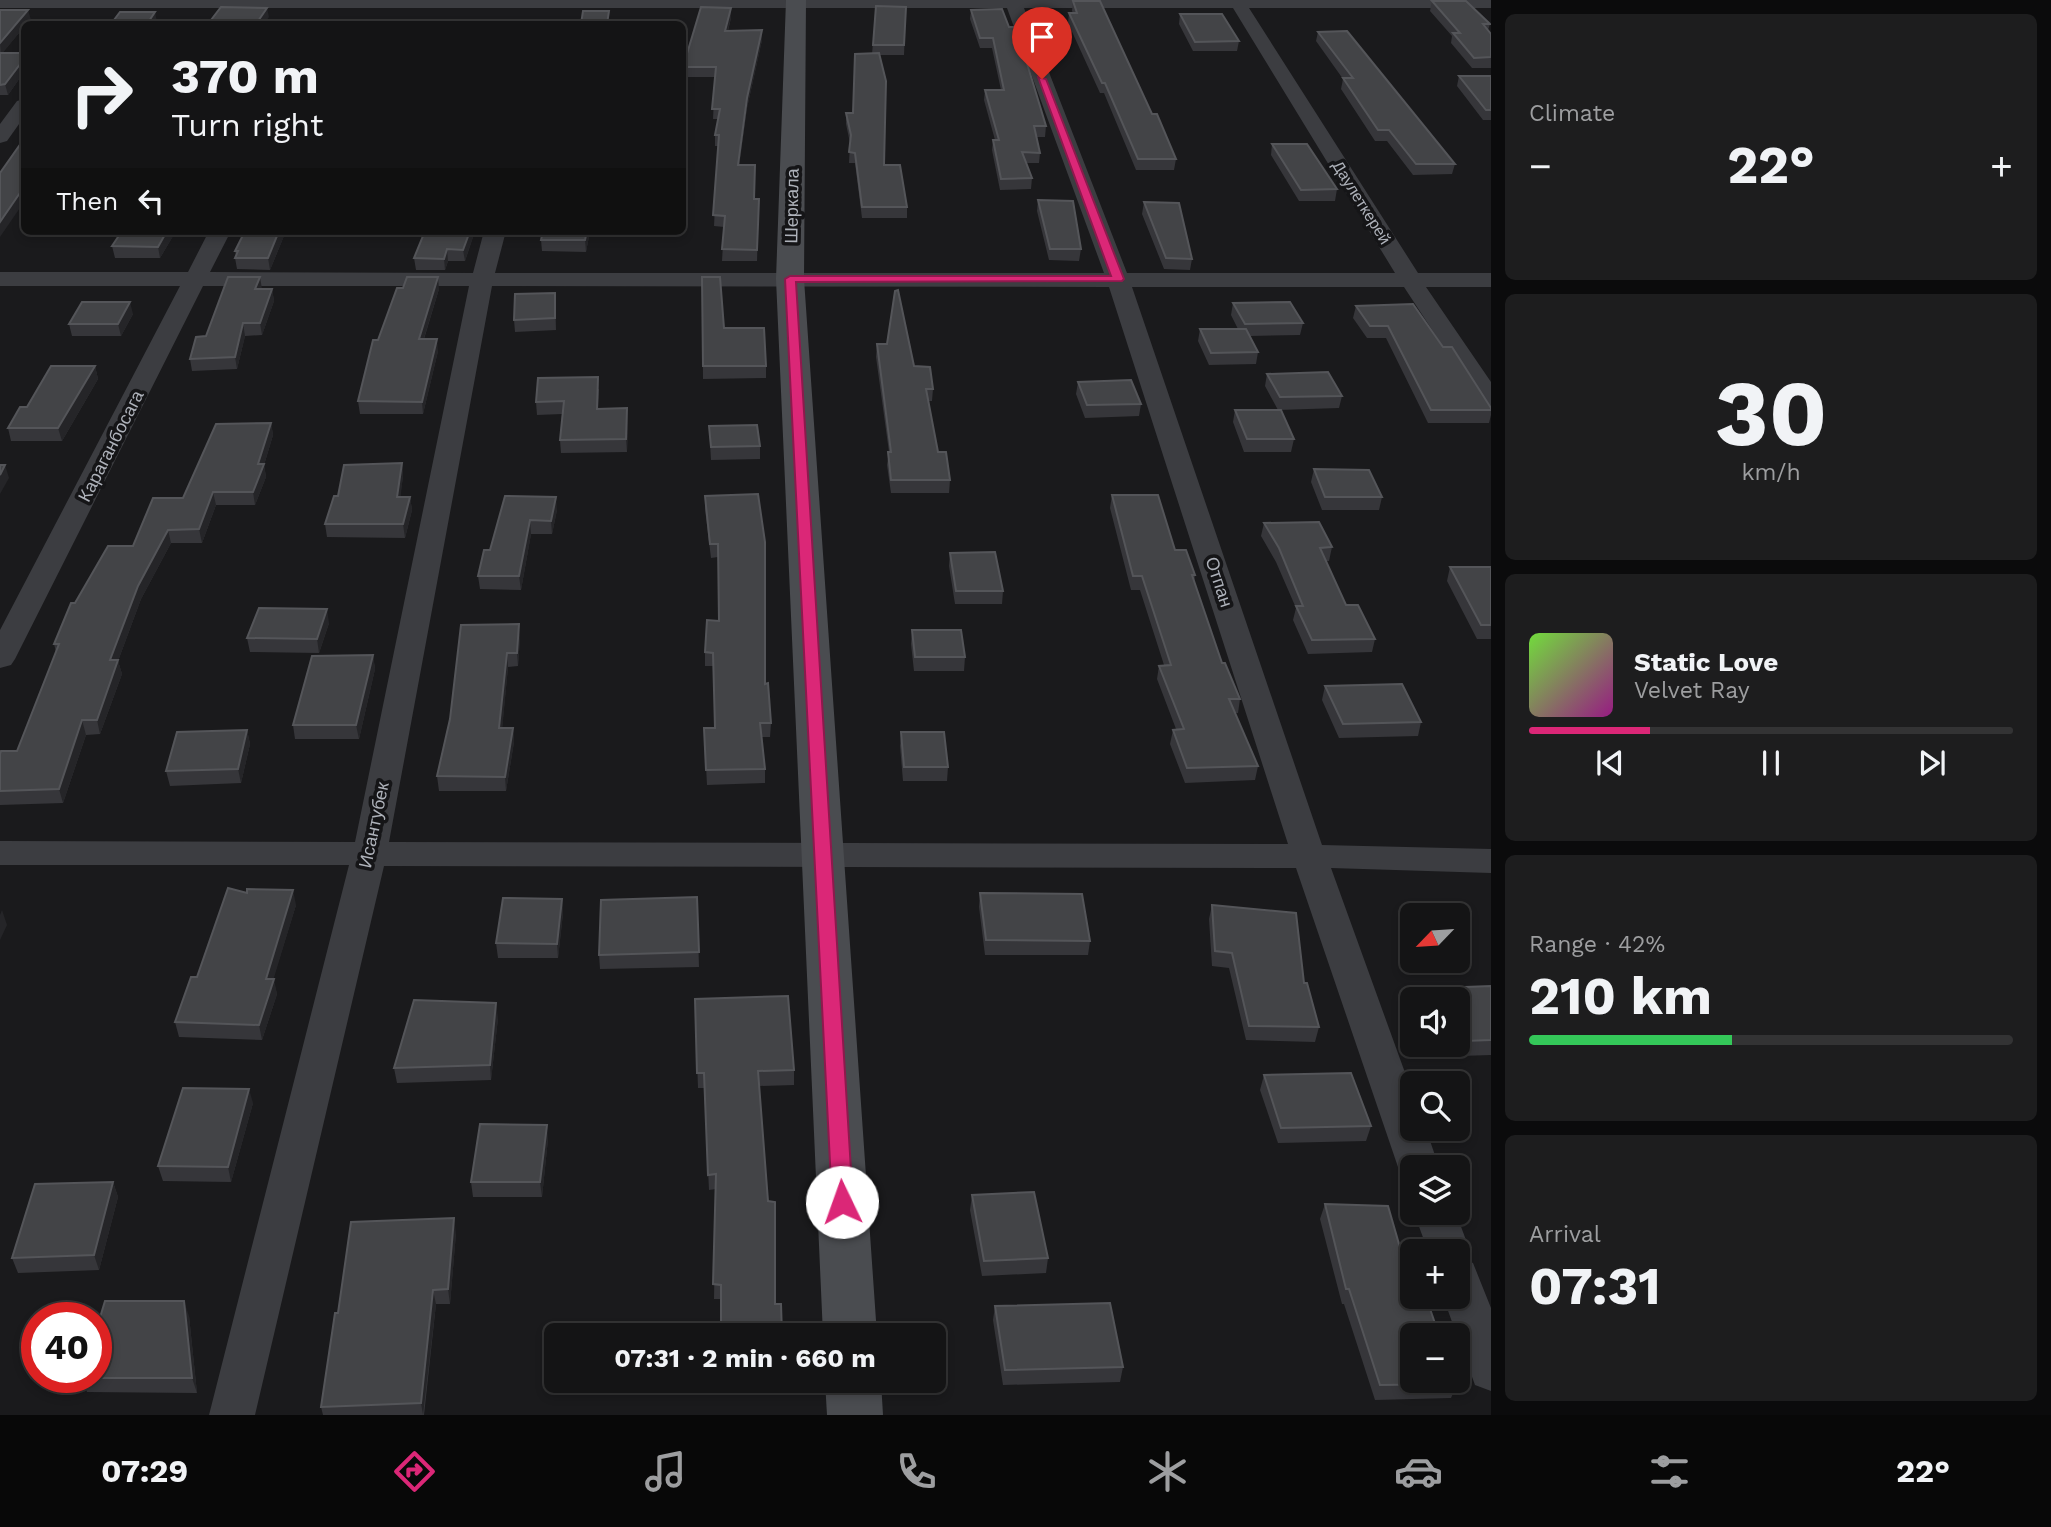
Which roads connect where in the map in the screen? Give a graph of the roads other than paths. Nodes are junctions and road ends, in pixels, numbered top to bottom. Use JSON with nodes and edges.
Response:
{"nodes":[{"id":1,"x":1237,"y":1,"type":"edge"},
{"id":2,"x":796,"y":2,"type":"edge"},
{"id":3,"x":1012,"y":2,"type":"edge"},
{"id":4,"x":1480,"y":2,"type":"edge"},
{"id":5,"x":0,"y":3,"type":"edge"},
{"id":6,"x":102,"y":3,"type":"junction"},
{"id":7,"x":327,"y":4,"type":"junction"},
{"id":8,"x":557,"y":5,"type":"junction"},
{"id":9,"x":1491,"y":20,"type":"edge"},
{"id":10,"x":88,"y":21,"type":"edge"},
{"id":11,"x":318,"y":21,"type":"edge"},
{"id":12,"x":553,"y":21,"type":"edge"},
{"id":13,"x":21,"y":109,"type":"edge"},
{"id":14,"x":0,"y":137,"type":"edge"},
{"id":15,"x":218,"y":235,"type":"edge"},
{"id":16,"x":494,"y":235,"type":"edge"},
{"id":17,"x":0,"y":279,"type":"edge"},
{"id":18,"x":197,"y":279,"type":"junction"},
{"id":19,"x":482,"y":279,"type":"junction"},
{"id":20,"x":790,"y":279,"type":"junction"},
{"id":21,"x":1118,"y":279,"type":"junction"},
{"id":22,"x":1410,"y":279,"type":"junction"},
{"id":23,"x":1491,"y":280,"type":"edge"},
{"id":24,"x":1491,"y":401,"type":"edge"},
{"id":25,"x":0,"y":659,"type":"edge"},
{"id":26,"x":0,"y":853,"type":"edge"},
{"id":27,"x":369,"y":856,"type":"junction"},
{"id":28,"x":1309,"y":856,"type":"junction"},
{"id":29,"x":823,"y":857,"type":"junction"},
{"id":30,"x":1491,"y":860,"type":"edge"},
{"id":31,"x":1415,"y":1155,"type":"edge"},
{"id":32,"x":1469,"y":1309,"type":"edge"},
{"id":33,"x":849,"y":1323,"type":"edge"},
{"id":34,"x":1491,"y":1371,"type":"edge"},
{"id":35,"x":854,"y":1393,"type":"edge"},
{"id":36,"x":232,"y":1415,"type":"edge"},
{"id":37,"x":855,"y":1415,"type":"edge"}],
"edges":[{"from":1,"to":3,"type":"street"},
{"from":1,"to":4,"type":"street"},
{"from":1,"to":22,"type":"street","name":"Даулеткерей"},
{"from":2,"to":3,"type":"street"},
{"from":2,"to":8,"type":"street"},
{"from":2,"to":20,"type":"street","name":"Шеркала"},
{"from":3,"to":21,"type":"street","name":"Отпан"},
{"from":4,"to":9,"type":"street"},
{"from":5,"to":6,"type":"street"},
{"from":6,"to":7,"type":"street"},
{"from":6,"to":10,"type":"street"},
{"from":7,"to":8,"type":"street"},
{"from":7,"to":11,"type":"street"},
{"from":8,"to":12,"type":"street"},
{"from":13,"to":14,"type":"street"},
{"from":15,"to":18,"type":"street","name":"Караганбосага"},
{"from":16,"to":19,"type":"street","name":"Исантубек"},
{"from":17,"to":18,"type":"street"},
{"from":18,"to":19,"type":"street"},
{"from":18,"to":25,"type":"street","name":"Караганбосага"},
{"from":19,"to":20,"type":"street"},
{"from":19,"to":27,"type":"street","name":"Исантубек"},
{"from":20,"to":21,"type":"street"},
{"from":20,"to":29,"type":"street","name":"Шеркала"},
{"from":21,"to":22,"type":"street"},
{"from":21,"to":28,"type":"street","name":"Отпан"},
{"from":22,"to":23,"type":"street"},
{"from":22,"to":24,"type":"street","name":"Даулеткерей"},
{"from":26,"to":27,"type":"street"},
{"from":27,"to":29,"type":"street"},
{"from":27,"to":36,"type":"street","name":"Исантубек"},
{"from":28,"to":29,"type":"street"},
{"from":28,"to":30,"type":"street"},
{"from":28,"to":31,"type":"street","name":"Отпан"},
{"from":29,"to":33,"type":"street","name":"Шеркала"},
{"from":32,"to":34,"type":"street"},
{"from":35,"to":37,"type":"street"}]}
